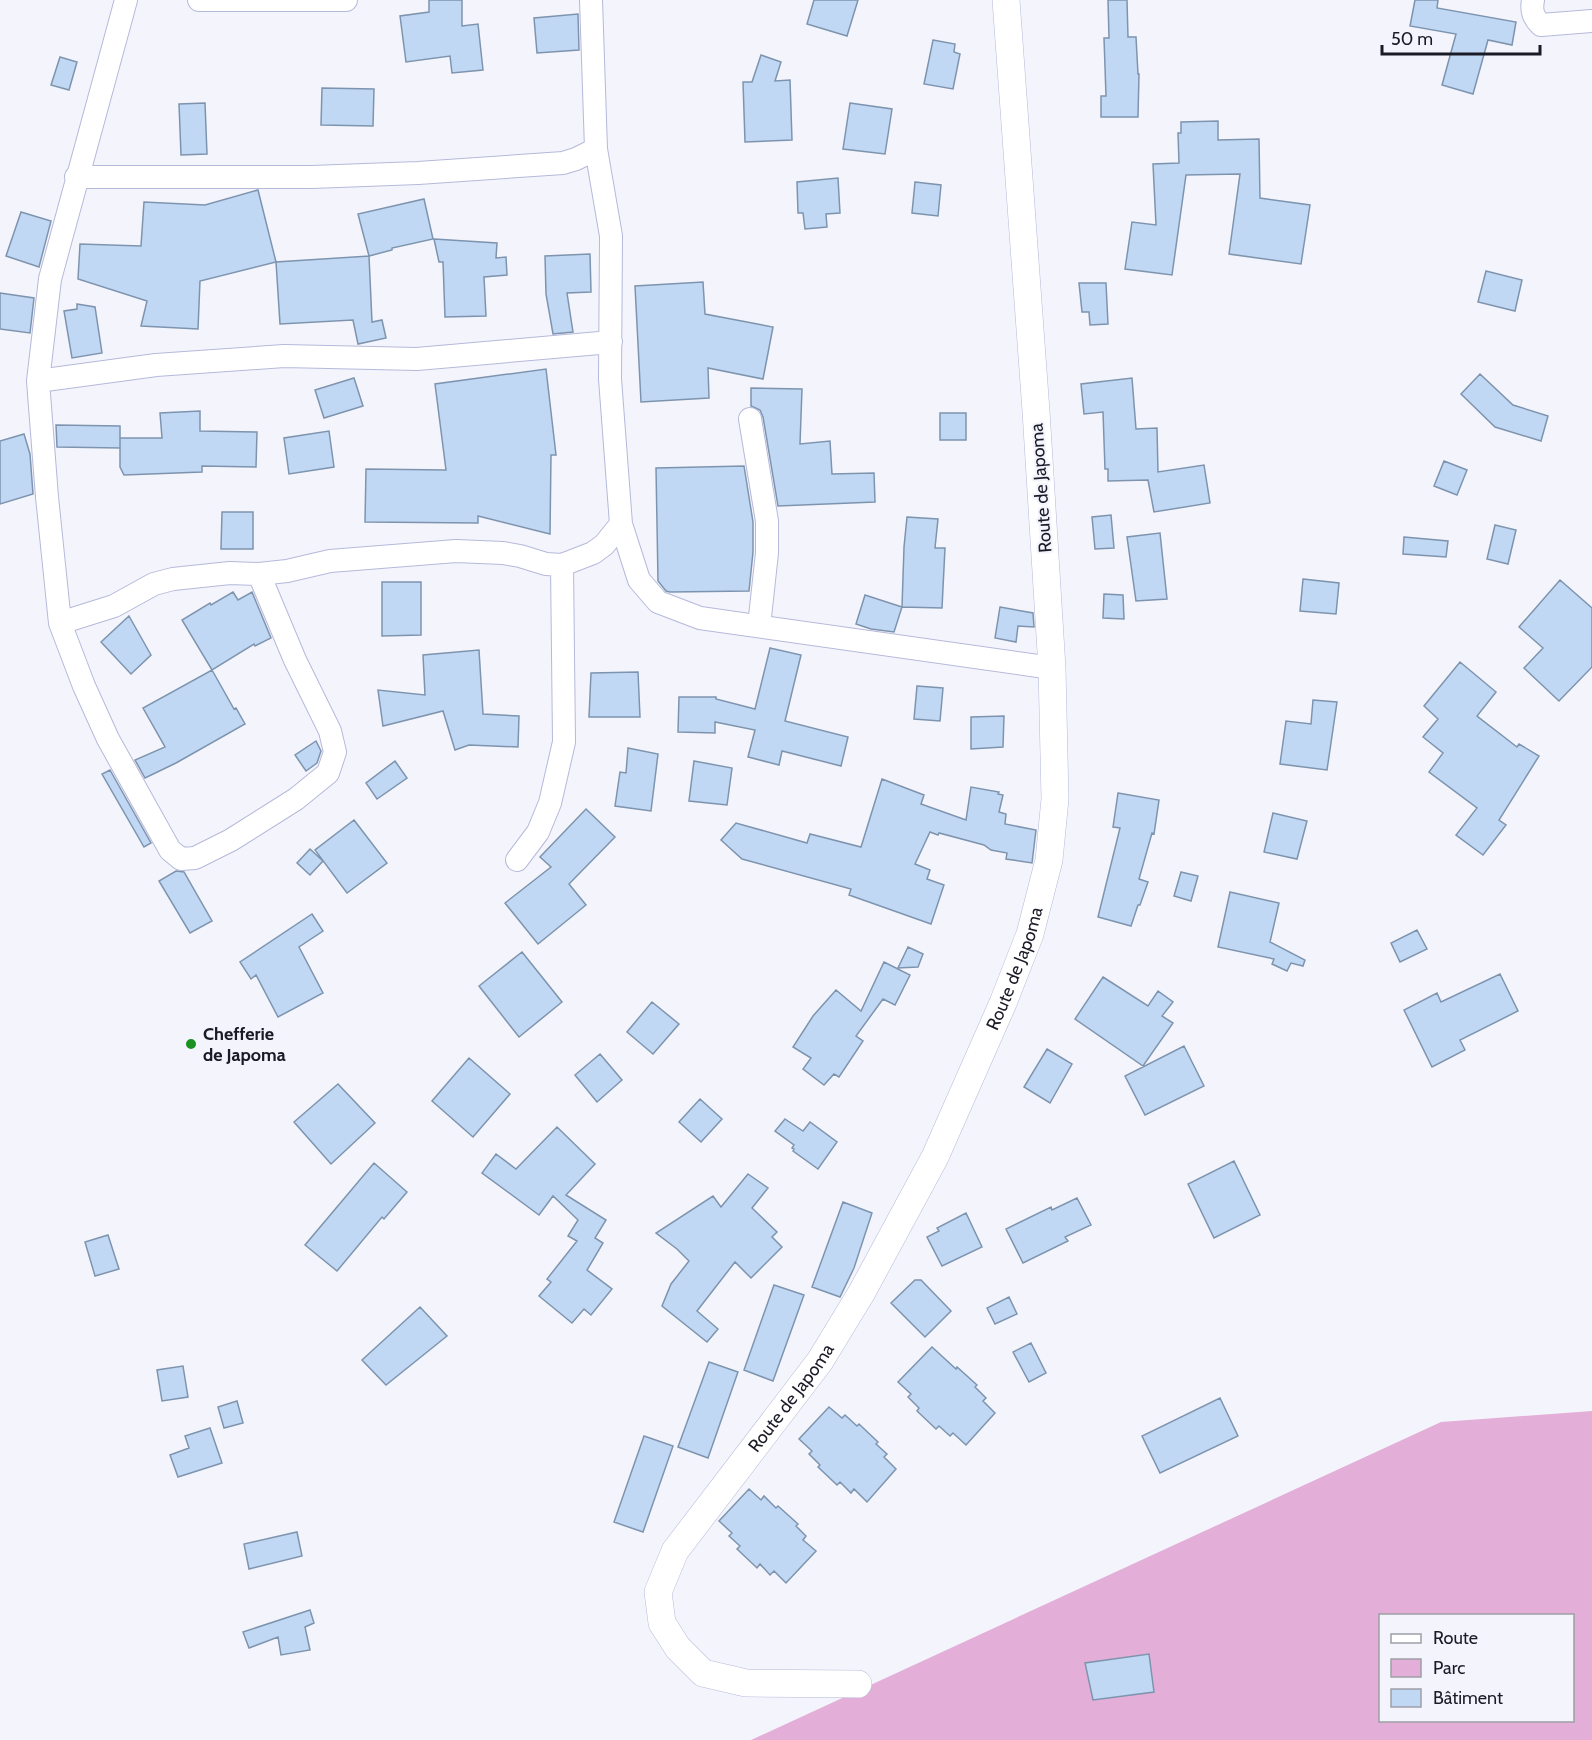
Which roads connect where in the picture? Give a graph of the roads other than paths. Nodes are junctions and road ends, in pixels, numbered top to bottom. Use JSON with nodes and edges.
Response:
{"nodes":[{"id":1,"x":126,"y":0,"type":"edge"},
{"id":2,"x":199,"y":0,"type":"edge"},
{"id":3,"x":346,"y":0,"type":"edge"},
{"id":4,"x":591,"y":0,"type":"edge"},
{"id":5,"x":1006,"y":0,"type":"edge"},
{"id":6,"x":1533,"y":0,"type":"edge"},
{"id":7,"x":1592,"y":21,"type":"edge"},
{"id":8,"x":596,"y":149,"type":"junction"},
{"id":9,"x":76,"y":177,"type":"junction"},
{"id":10,"x":610,"y":342,"type":"junction"},
{"id":11,"x":38,"y":381,"type":"junction"},
{"id":12,"x":750,"y":419,"type":"dead end"},
{"id":13,"x":621,"y":524,"type":"junction"},
{"id":14,"x":562,"y":565,"type":"junction"},
{"id":15,"x":259,"y":574,"type":"junction"},
{"id":16,"x":60,"y":623,"type":"junction"},
{"id":17,"x":759,"y":626,"type":"junction"},
{"id":18,"x":1052,"y":669,"type":"junction"},
{"id":19,"x":517,"y":860,"type":"dead end"},
{"id":20,"x":858,"y":1684,"type":"dead end"}],
"edges":[{"from":1,"to":9,"type":"street"},
{"from":2,"to":3,"type":"street"},
{"from":4,"to":8,"type":"street"},
{"from":5,"to":18,"type":"street","name":"Route de Japoma"},
{"from":6,"to":7,"type":"street"},
{"from":8,"to":9,"type":"street"},
{"from":8,"to":10,"type":"street"},
{"from":9,"to":11,"type":"street"},
{"from":10,"to":11,"type":"street"},
{"from":10,"to":13,"type":"street"},
{"from":11,"to":16,"type":"street"},
{"from":12,"to":17,"type":"street"},
{"from":13,"to":14,"type":"street"},
{"from":13,"to":17,"type":"street"},
{"from":14,"to":15,"type":"street"},
{"from":14,"to":19,"type":"street"},
{"from":15,"to":16,"type":"street"},
{"from":15,"to":16,"type":"street"},
{"from":17,"to":18,"type":"street"},
{"from":18,"to":20,"type":"street","name":"Route de Japoma"}]}
